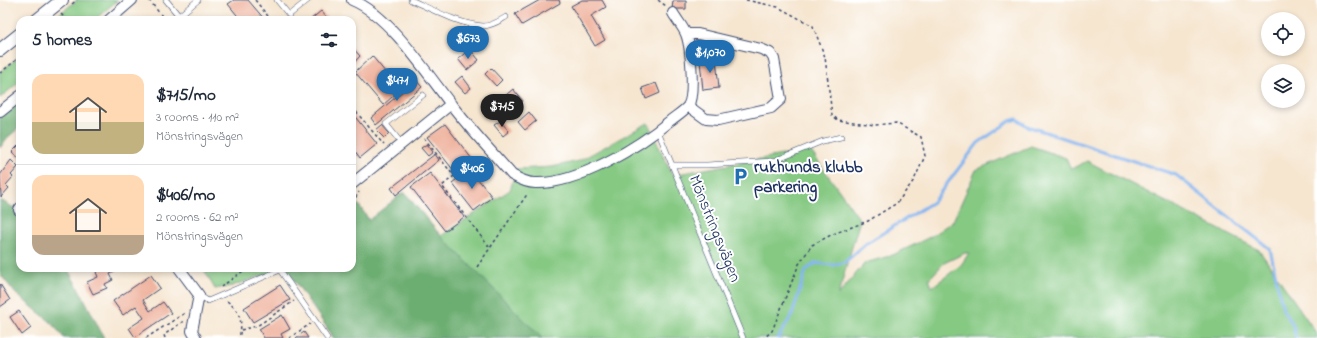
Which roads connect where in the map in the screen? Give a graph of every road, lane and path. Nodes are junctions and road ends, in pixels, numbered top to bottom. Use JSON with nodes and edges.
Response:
{"nodes":[{"id":1,"x":62,"y":0,"type":"edge"},
{"id":2,"x":132,"y":0,"type":"edge"},
{"id":3,"x":149,"y":0,"type":"edge"},
{"id":4,"x":166,"y":0,"type":"edge"},
{"id":5,"x":198,"y":0,"type":"edge"},
{"id":6,"x":256,"y":0,"type":"edge"},
{"id":7,"x":277,"y":0,"type":"edge"},
{"id":8,"x":308,"y":0,"type":"edge"},
{"id":9,"x":352,"y":0,"type":"edge"},
{"id":10,"x":411,"y":0,"type":"edge"},
{"id":11,"x":746,"y":0,"type":"edge"},
{"id":12,"x":61,"y":13,"type":"dead end"},
{"id":13,"x":673,"y":13,"type":"dead end"},
{"id":14,"x":42,"y":16,"type":"edge"},
{"id":15,"x":64,"y":16,"type":"edge"},
{"id":16,"x":114,"y":16,"type":"edge"},
{"id":17,"x":162,"y":16,"type":"edge"},
{"id":18,"x":268,"y":16,"type":"edge"},
{"id":19,"x":506,"y":17,"type":"dead end"},
{"id":20,"x":686,"y":34,"type":"junction"},
{"id":21,"x":16,"y":37,"type":"edge"},
{"id":22,"x":0,"y":50,"type":"edge"},
{"id":23,"x":16,"y":60,"type":"edge"},
{"id":24,"x":0,"y":73,"type":"edge"},
{"id":25,"x":423,"y":95,"type":"dead end"},
{"id":26,"x":16,"y":99,"type":"edge"},
{"id":27,"x":451,"y":104,"type":"junction"},
{"id":28,"x":688,"y":106,"type":"junction"},
{"id":29,"x":0,"y":112,"type":"edge"},
{"id":30,"x":356,"y":112,"type":"edge"},
{"id":31,"x":658,"y":131,"type":"junction"},
{"id":32,"x":423,"y":137,"type":"dead end"},
{"id":33,"x":841,"y":137,"type":"dead end"},
{"id":34,"x":402,"y":144,"type":"junction"},
{"id":35,"x":390,"y":153,"type":"junction"},
{"id":36,"x":672,"y":165,"type":"junction"},
{"id":37,"x":356,"y":181,"type":"edge"},
{"id":38,"x":535,"y":183,"type":"junction"},
{"id":39,"x":490,"y":248,"type":"junction"},
{"id":40,"x":477,"y":267,"type":"dead end"},
{"id":41,"x":182,"y":272,"type":"edge"},
{"id":42,"x":242,"y":272,"type":"edge"},
{"id":43,"x":275,"y":272,"type":"edge"},
{"id":44,"x":281,"y":272,"type":"edge"},
{"id":45,"x":199,"y":295,"type":"junction"},
{"id":46,"x":221,"y":296,"type":"junction"},
{"id":47,"x":299,"y":298,"type":"junction"},
{"id":48,"x":208,"y":301,"type":"junction"},
{"id":49,"x":195,"y":312,"type":"junction"},
{"id":50,"x":315,"y":321,"type":"junction"},
{"id":51,"x":193,"y":323,"type":"junction"},
{"id":52,"x":240,"y":330,"type":"junction"},
{"id":53,"x":146,"y":338,"type":"edge"},
{"id":54,"x":165,"y":338,"type":"edge"},
{"id":55,"x":196,"y":338,"type":"edge"},
{"id":56,"x":239,"y":338,"type":"edge"},
{"id":57,"x":289,"y":338,"type":"edge"},
{"id":58,"x":327,"y":338,"type":"edge"},
{"id":59,"x":743,"y":338,"type":"edge"},
{"id":60,"x":764,"y":338,"type":"edge"}],
"edges":[{"from":1,"to":14,"type":"street"},
{"from":2,"to":16,"type":"street"},
{"from":3,"to":17,"type":"path"},
{"from":4,"to":5,"type":"lane"},
{"from":6,"to":18,"type":"path"},
{"from":7,"to":8,"type":"lane"},
{"from":9,"to":27,"type":"street"},
{"from":10,"to":19,"type":"lane"},
{"from":11,"to":60,"type":"path"},
{"from":12,"to":15,"type":"path"},
{"from":13,"to":20,"type":"street"},
{"from":20,"to":28,"type":"street"},
{"from":20,"to":28,"type":"street"},
{"from":21,"to":22,"type":"street"},
{"from":23,"to":24,"type":"path"},
{"from":25,"to":34,"type":"lane"},
{"from":26,"to":29,"type":"street"},
{"from":27,"to":34,"type":"street"},
{"from":27,"to":38,"type":"street"},
{"from":28,"to":31,"type":"street"},
{"from":30,"to":35,"type":"path"},
{"from":31,"to":36,"type":"lane","name":"Mönstringsvägen"},
{"from":31,"to":38,"type":"street"},
{"from":32,"to":39,"type":"path"},
{"from":33,"to":36,"type":"lane"},
{"from":34,"to":35,"type":"street"},
{"from":35,"to":37,"type":"street"},
{"from":36,"to":59,"type":"lane","name":"Mönstringsvägen"},
{"from":38,"to":39,"type":"path"},
{"from":39,"to":40,"type":"path"},
{"from":41,"to":45,"type":"street"},
{"from":42,"to":48,"type":"path"},
{"from":43,"to":46,"type":"lane"},
{"from":44,"to":47,"type":"lane"},
{"from":45,"to":48,"type":"lane"},
{"from":45,"to":49,"type":"street"},
{"from":46,"to":48,"type":"lane"},
{"from":46,"to":52,"type":"path"},
{"from":47,"to":50,"type":"lane"},
{"from":47,"to":52,"type":"path"},
{"from":49,"to":51,"type":"street"},
{"from":49,"to":53,"type":"path"},
{"from":50,"to":57,"type":"path"},
{"from":50,"to":58,"type":"lane"},
{"from":51,"to":54,"type":"path"},
{"from":51,"to":55,"type":"street"},
{"from":52,"to":56,"type":"path"}]}
